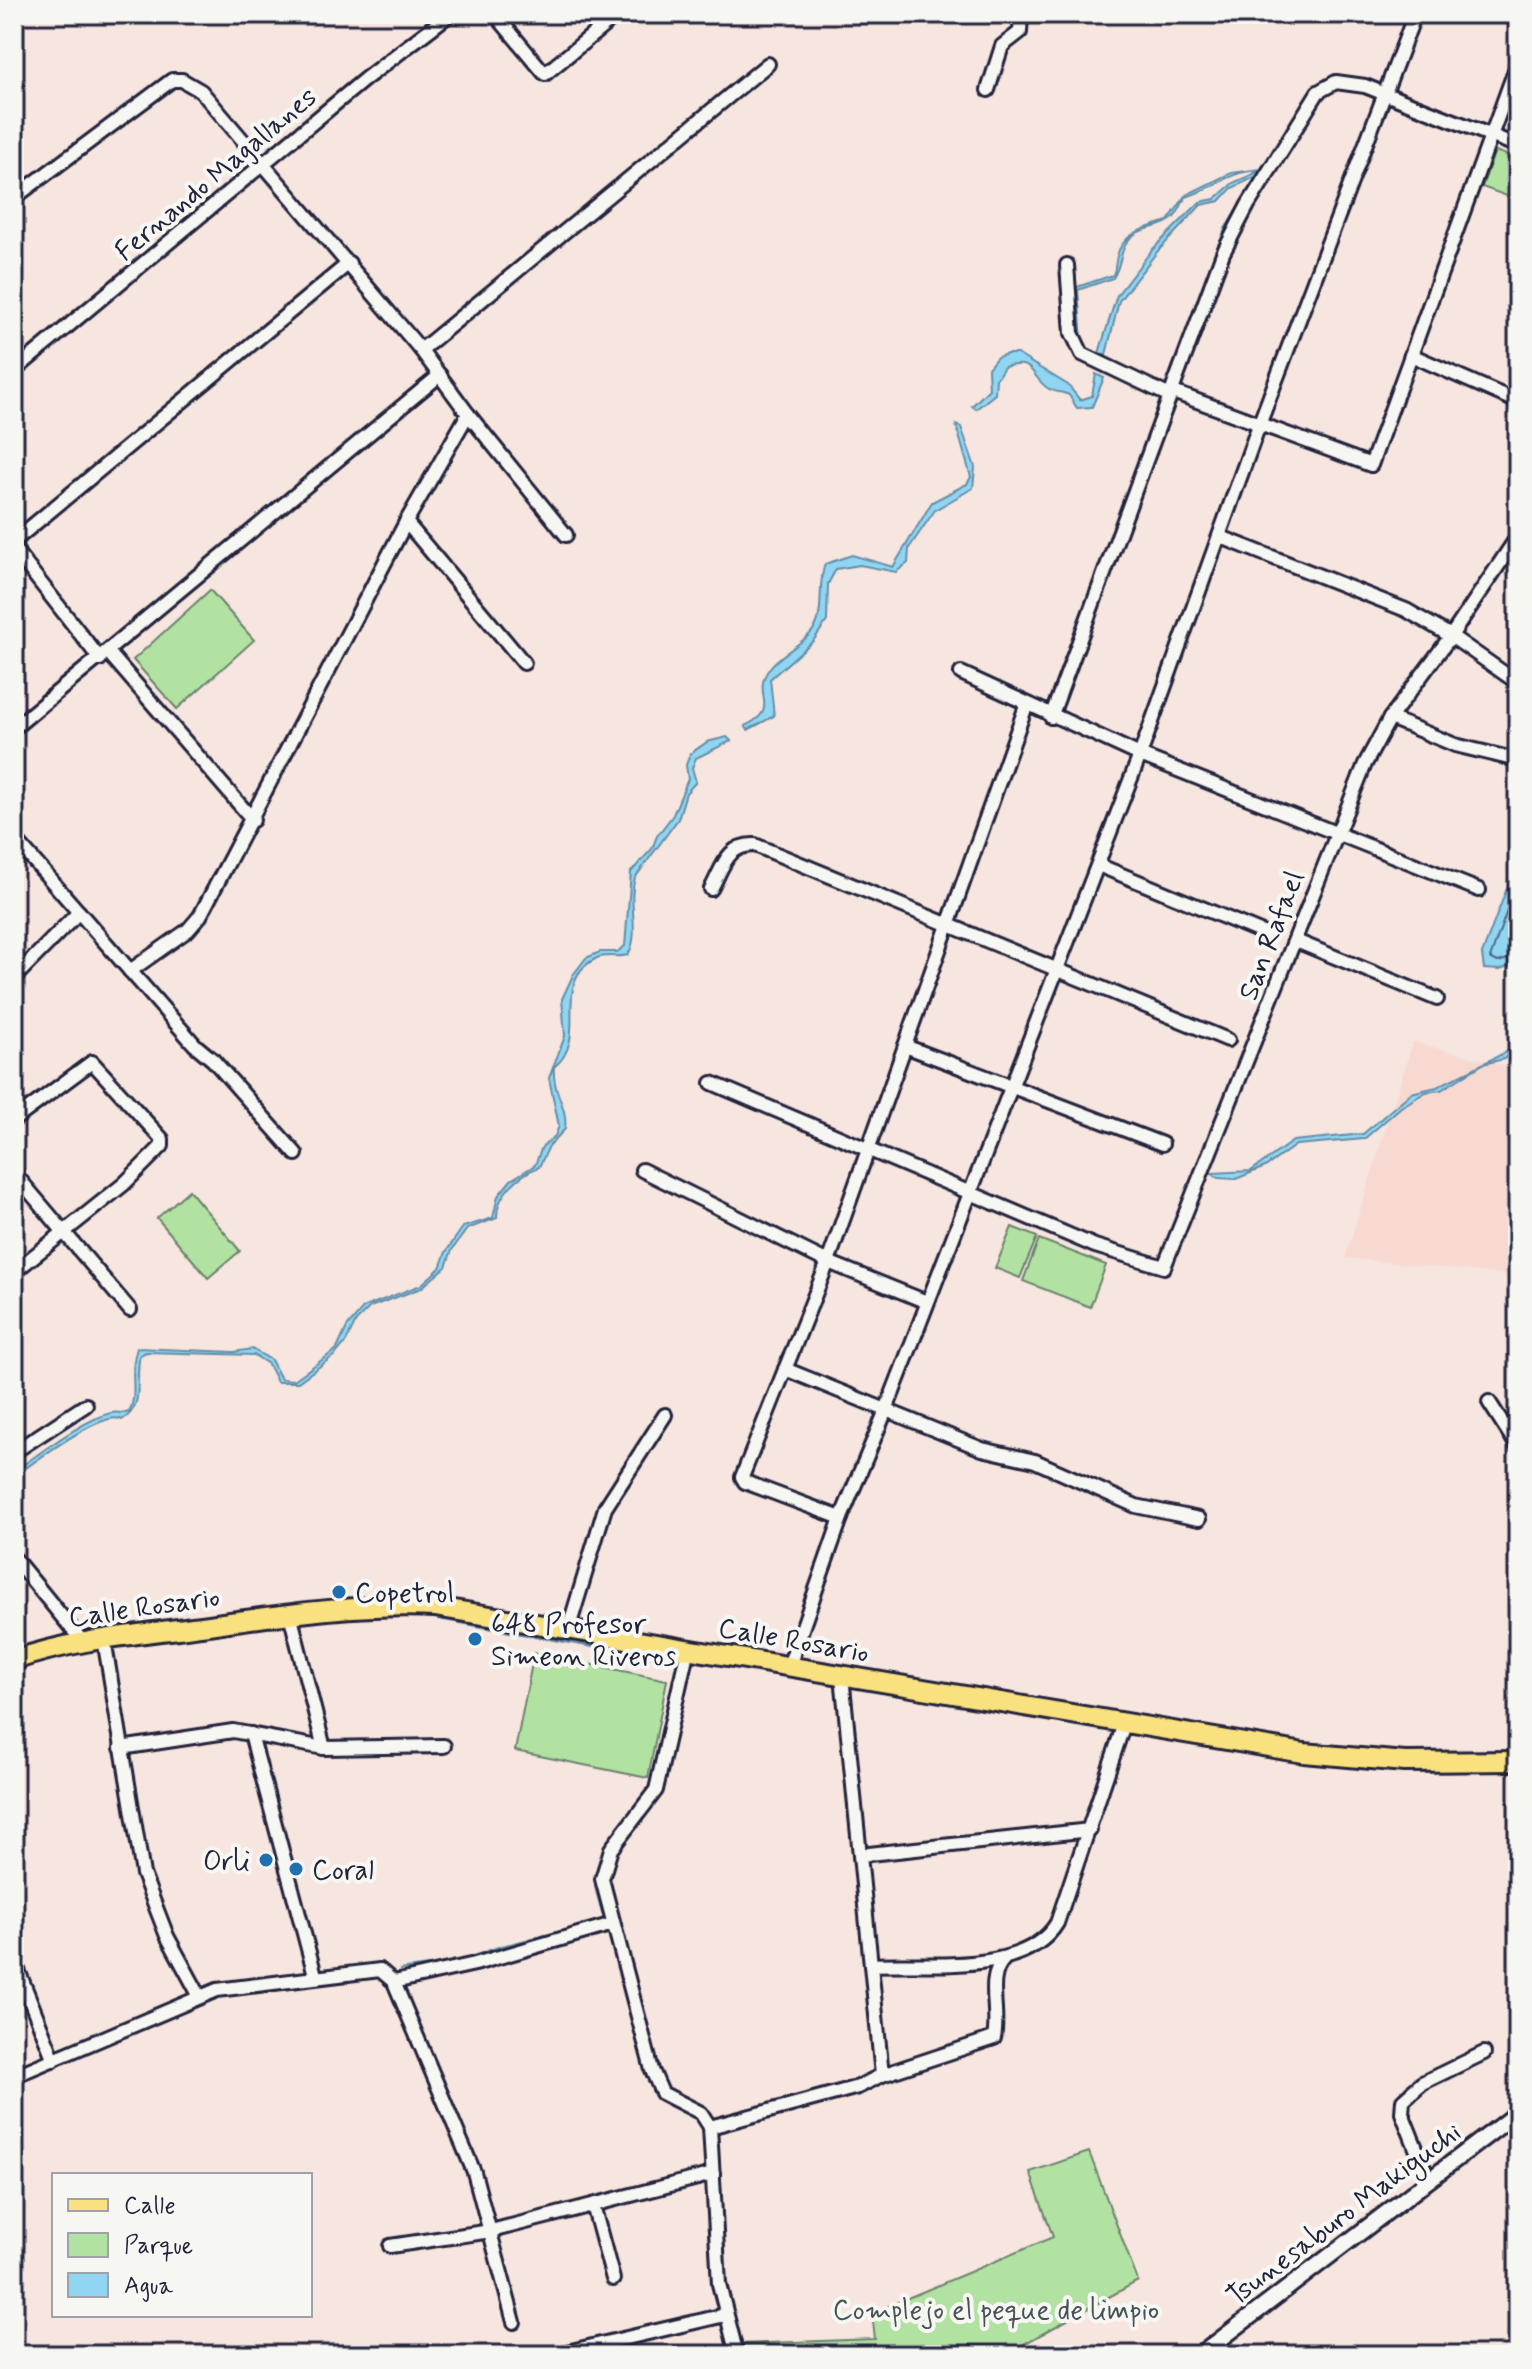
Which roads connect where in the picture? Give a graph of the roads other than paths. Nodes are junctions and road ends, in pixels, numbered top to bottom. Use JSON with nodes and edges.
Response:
{"nodes":[{"id":1,"x":450,"y":14,"type":"edge"},
{"id":2,"x":495,"y":14,"type":"edge"},
{"id":3,"x":618,"y":14,"type":"edge"},
{"id":4,"x":1021,"y":14,"type":"edge"},
{"id":5,"x":1415,"y":14,"type":"edge"},
{"id":6,"x":1518,"y":62,"type":"edge"},
{"id":7,"x":768,"y":64,"type":"dead end"},
{"id":8,"x":988,"y":90,"type":"dead end"},
{"id":9,"x":1385,"y":94,"type":"junction"},
{"id":10,"x":1491,"y":136,"type":"junction"},
{"id":11,"x":1518,"y":146,"type":"edge"},
{"id":12,"x":264,"y":164,"type":"junction"},
{"id":13,"x":14,"y":198,"type":"edge"},
{"id":14,"x":349,"y":263,"type":"junction"},
{"id":15,"x":1067,"y":265,"type":"dead end"},
{"id":16,"x":421,"y":350,"type":"junction"},
{"id":17,"x":1411,"y":355,"type":"junction"},
{"id":18,"x":14,"y":371,"type":"edge"},
{"id":19,"x":440,"y":375,"type":"junction"},
{"id":20,"x":1172,"y":394,"type":"junction"},
{"id":21,"x":1518,"y":402,"type":"edge"},
{"id":22,"x":468,"y":414,"type":"junction"},
{"id":23,"x":1259,"y":425,"type":"junction"},
{"id":24,"x":406,"y":522,"type":"junction"},
{"id":25,"x":566,"y":535,"type":"dead end"},
{"id":26,"x":1518,"y":536,"type":"edge"},
{"id":27,"x":1221,"y":537,"type":"junction"},
{"id":28,"x":14,"y":541,"type":"edge"},
{"id":29,"x":14,"y":549,"type":"edge"},
{"id":30,"x":1451,"y":636,"type":"junction"},
{"id":31,"x":104,"y":655,"type":"junction"},
{"id":32,"x":524,"y":663,"type":"dead end"},
{"id":33,"x":961,"y":673,"type":"dead end"},
{"id":34,"x":1518,"y":683,"type":"edge"},
{"id":35,"x":1026,"y":706,"type":"junction"},
{"id":36,"x":1051,"y":717,"type":"junction"},
{"id":37,"x":1390,"y":718,"type":"junction"},
{"id":38,"x":14,"y":728,"type":"edge"},
{"id":39,"x":1140,"y":755,"type":"junction"},
{"id":40,"x":1517,"y":760,"type":"edge"},
{"id":41,"x":253,"y":820,"type":"junction"},
{"id":42,"x":1335,"y":833,"type":"junction"},
{"id":43,"x":14,"y":838,"type":"edge"},
{"id":44,"x":1098,"y":865,"type":"junction"},
{"id":45,"x":711,"y":889,"type":"dead end"},
{"id":46,"x":1479,"y":890,"type":"dead end"},
{"id":47,"x":79,"y":912,"type":"junction"},
{"id":48,"x":950,"y":925,"type":"junction"},
{"id":49,"x":1265,"y":934,"type":"dead end"},
{"id":50,"x":1296,"y":941,"type":"junction"},
{"id":51,"x":1056,"y":970,"type":"junction"},
{"id":52,"x":130,"y":971,"type":"junction"},
{"id":53,"x":14,"y":978,"type":"edge"},
{"id":54,"x":1437,"y":999,"type":"dead end"},
{"id":55,"x":1228,"y":1040,"type":"dead end"},
{"id":56,"x":905,"y":1046,"type":"junction"},
{"id":57,"x":712,"y":1083,"type":"dead end"},
{"id":58,"x":1009,"y":1086,"type":"junction"},
{"id":59,"x":14,"y":1120,"type":"edge"},
{"id":60,"x":1162,"y":1144,"type":"dead end"},
{"id":61,"x":865,"y":1150,"type":"junction"},
{"id":62,"x":296,"y":1154,"type":"dead end"},
{"id":63,"x":642,"y":1170,"type":"dead end"},
{"id":64,"x":14,"y":1173,"type":"edge"},
{"id":65,"x":970,"y":1193,"type":"junction"},
{"id":66,"x":64,"y":1232,"type":"junction"},
{"id":67,"x":828,"y":1262,"type":"junction"},
{"id":68,"x":14,"y":1272,"type":"edge"},
{"id":69,"x":927,"y":1302,"type":"junction"},
{"id":70,"x":130,"y":1310,"type":"dead end"},
{"id":71,"x":785,"y":1369,"type":"junction"},
{"id":72,"x":1489,"y":1402,"type":"dead end"},
{"id":73,"x":86,"y":1405,"type":"dead end"},
{"id":74,"x":886,"y":1410,"type":"junction"},
{"id":75,"x":665,"y":1415,"type":"dead end"},
{"id":76,"x":1518,"y":1447,"type":"edge"},
{"id":77,"x":14,"y":1452,"type":"edge"},
{"id":78,"x":841,"y":1518,"type":"junction"},
{"id":79,"x":1199,"y":1519,"type":"dead end"},
{"id":80,"x":14,"y":1558,"type":"edge"},
{"id":81,"x":290,"y":1614,"type":"junction"},
{"id":82,"x":569,"y":1627,"type":"junction"},
{"id":83,"x":104,"y":1639,"type":"junction"},
{"id":84,"x":82,"y":1641,"type":"junction"},
{"id":85,"x":688,"y":1648,"type":"junction"},
{"id":86,"x":14,"y":1660,"type":"edge"},
{"id":87,"x":789,"y":1666,"type":"junction"},
{"id":88,"x":842,"y":1676,"type":"junction"},
{"id":89,"x":1124,"y":1724,"type":"junction"},
{"id":90,"x":251,"y":1734,"type":"junction"},
{"id":91,"x":444,"y":1746,"type":"dead end"},
{"id":92,"x":121,"y":1748,"type":"junction"},
{"id":93,"x":324,"y":1748,"type":"junction"},
{"id":94,"x":1518,"y":1761,"type":"edge"},
{"id":95,"x":1090,"y":1830,"type":"junction"},
{"id":96,"x":860,"y":1855,"type":"junction"},
{"id":97,"x":613,"y":1924,"type":"junction"},
{"id":98,"x":1004,"y":1959,"type":"junction"},
{"id":99,"x":14,"y":1960,"type":"edge"},
{"id":100,"x":871,"y":1965,"type":"junction"},
{"id":101,"x":315,"y":1975,"type":"junction"},
{"id":102,"x":394,"y":1982,"type":"junction"},
{"id":103,"x":199,"y":1995,"type":"junction"},
{"id":104,"x":1484,"y":2053,"type":"dead end"},
{"id":105,"x":54,"y":2060,"type":"junction"},
{"id":106,"x":882,"y":2075,"type":"junction"},
{"id":107,"x":14,"y":2076,"type":"edge"},
{"id":108,"x":1518,"y":2112,"type":"edge"},
{"id":109,"x":710,"y":2127,"type":"junction"},
{"id":110,"x":713,"y":2174,"type":"junction"},
{"id":111,"x":1429,"y":2181,"type":"junction"},
{"id":112,"x":593,"y":2205,"type":"junction"},
{"id":113,"x":491,"y":2231,"type":"junction"},
{"id":114,"x":390,"y":2246,"type":"dead end"},
{"id":115,"x":613,"y":2279,"type":"dead end"},
{"id":116,"x":725,"y":2315,"type":"junction"},
{"id":117,"x":514,"y":2322,"type":"dead end"},
{"id":118,"x":554,"y":2355,"type":"edge"},
{"id":119,"x":737,"y":2355,"type":"edge"},
{"id":120,"x":1200,"y":2355,"type":"edge"}],
"edges":[{"from":1,"to":12,"type":"street","name":"Fernando Magallanes"},
{"from":2,"to":3,"type":"street"},
{"from":4,"to":8,"type":"street"},
{"from":5,"to":9,"type":"street"},
{"from":6,"to":10,"type":"street"},
{"from":7,"to":16,"type":"street"},
{"from":9,"to":10,"type":"street"},
{"from":9,"to":20,"type":"street"},
{"from":9,"to":23,"type":"street"},
{"from":10,"to":11,"type":"street"},
{"from":10,"to":17,"type":"street"},
{"from":12,"to":13,"type":"street"},
{"from":12,"to":14,"type":"street"},
{"from":12,"to":18,"type":"street","name":"Fernando Magallanes"},
{"from":14,"to":16,"type":"street"},
{"from":14,"to":28,"type":"street"},
{"from":15,"to":20,"type":"street"},
{"from":16,"to":19,"type":"street"},
{"from":17,"to":21,"type":"street"},
{"from":17,"to":23,"type":"street"},
{"from":19,"to":22,"type":"street"},
{"from":19,"to":31,"type":"street"},
{"from":20,"to":23,"type":"street"},
{"from":20,"to":36,"type":"street"},
{"from":22,"to":24,"type":"street"},
{"from":22,"to":25,"type":"street"},
{"from":23,"to":27,"type":"street"},
{"from":24,"to":32,"type":"street"},
{"from":24,"to":41,"type":"street"},
{"from":26,"to":30,"type":"street","name":"San Rafael"},
{"from":27,"to":30,"type":"street"},
{"from":27,"to":39,"type":"street"},
{"from":29,"to":31,"type":"street"},
{"from":30,"to":34,"type":"street"},
{"from":30,"to":37,"type":"street","name":"San Rafael"},
{"from":31,"to":38,"type":"street"},
{"from":31,"to":41,"type":"street"},
{"from":33,"to":35,"type":"street"},
{"from":35,"to":36,"type":"street"},
{"from":35,"to":48,"type":"street"},
{"from":36,"to":39,"type":"street"},
{"from":37,"to":40,"type":"street"},
{"from":37,"to":42,"type":"street","name":"San Rafael"},
{"from":39,"to":42,"type":"street"},
{"from":39,"to":44,"type":"street"},
{"from":41,"to":52,"type":"street"},
{"from":42,"to":46,"type":"street"},
{"from":42,"to":50,"type":"street","name":"San Rafael"},
{"from":43,"to":47,"type":"street"},
{"from":44,"to":49,"type":"street"},
{"from":44,"to":51,"type":"street"},
{"from":45,"to":48,"type":"street"},
{"from":47,"to":52,"type":"street"},
{"from":47,"to":53,"type":"street"},
{"from":48,"to":51,"type":"street"},
{"from":48,"to":56,"type":"street"},
{"from":50,"to":54,"type":"street"},
{"from":50,"to":65,"type":"street","name":"San Rafael"},
{"from":51,"to":55,"type":"street"},
{"from":51,"to":58,"type":"street"},
{"from":52,"to":62,"type":"street"},
{"from":56,"to":58,"type":"street"},
{"from":56,"to":61,"type":"street"},
{"from":57,"to":61,"type":"street"},
{"from":58,"to":60,"type":"street"},
{"from":58,"to":65,"type":"street"},
{"from":59,"to":66,"type":"street"},
{"from":61,"to":65,"type":"street"},
{"from":61,"to":67,"type":"street"},
{"from":63,"to":67,"type":"street"},
{"from":64,"to":66,"type":"street"},
{"from":65,"to":69,"type":"street"},
{"from":66,"to":68,"type":"street"},
{"from":66,"to":70,"type":"street"},
{"from":67,"to":69,"type":"street"},
{"from":67,"to":71,"type":"street"},
{"from":69,"to":74,"type":"street"},
{"from":71,"to":74,"type":"street"},
{"from":71,"to":78,"type":"street"},
{"from":72,"to":76,"type":"street"},
{"from":73,"to":77,"type":"street"},
{"from":74,"to":78,"type":"street"},
{"from":74,"to":79,"type":"street"},
{"from":75,"to":82,"type":"street"},
{"from":78,"to":87,"type":"street"},
{"from":80,"to":84,"type":"street"},
{"from":81,"to":82,"type":"main road","name":"Calle Rosario"},
{"from":81,"to":83,"type":"main road","name":"Calle Rosario"},
{"from":81,"to":93,"type":"street"},
{"from":82,"to":85,"type":"main road","name":"Calle Rosario"},
{"from":83,"to":84,"type":"main road","name":"Calle Rosario"},
{"from":83,"to":92,"type":"street"},
{"from":84,"to":86,"type":"main road","name":"Calle Rosario"},
{"from":85,"to":87,"type":"main road","name":"Calle Rosario"},
{"from":85,"to":97,"type":"street"},
{"from":87,"to":88,"type":"main road","name":"Calle Rosario"},
{"from":88,"to":89,"type":"main road","name":"Calle Rosario"},
{"from":88,"to":96,"type":"street"},
{"from":89,"to":94,"type":"main road","name":"Calle Rosario"},
{"from":89,"to":95,"type":"street"},
{"from":90,"to":92,"type":"street"},
{"from":90,"to":93,"type":"street"},
{"from":90,"to":101,"type":"street"},
{"from":91,"to":93,"type":"street"},
{"from":92,"to":103,"type":"street"},
{"from":95,"to":96,"type":"street"},
{"from":95,"to":98,"type":"street"},
{"from":96,"to":100,"type":"street"},
{"from":97,"to":102,"type":"street"},
{"from":97,"to":109,"type":"street"},
{"from":98,"to":100,"type":"street"},
{"from":98,"to":106,"type":"street"},
{"from":99,"to":105,"type":"street"},
{"from":100,"to":106,"type":"street"},
{"from":101,"to":102,"type":"street"},
{"from":101,"to":103,"type":"street"},
{"from":102,"to":113,"type":"street"},
{"from":103,"to":105,"type":"street"},
{"from":104,"to":111,"type":"street"},
{"from":105,"to":107,"type":"street"},
{"from":106,"to":109,"type":"street"},
{"from":108,"to":111,"type":"street","name":"Tsunesaburo Makiguchi"},
{"from":109,"to":110,"type":"street"},
{"from":110,"to":112,"type":"street"},
{"from":110,"to":116,"type":"street"},
{"from":111,"to":120,"type":"street","name":"Tsunesaburo Makiguchi"},
{"from":112,"to":113,"type":"street"},
{"from":112,"to":115,"type":"street"},
{"from":113,"to":114,"type":"street"},
{"from":113,"to":117,"type":"street"},
{"from":116,"to":118,"type":"street"},
{"from":116,"to":119,"type":"street"}]}
